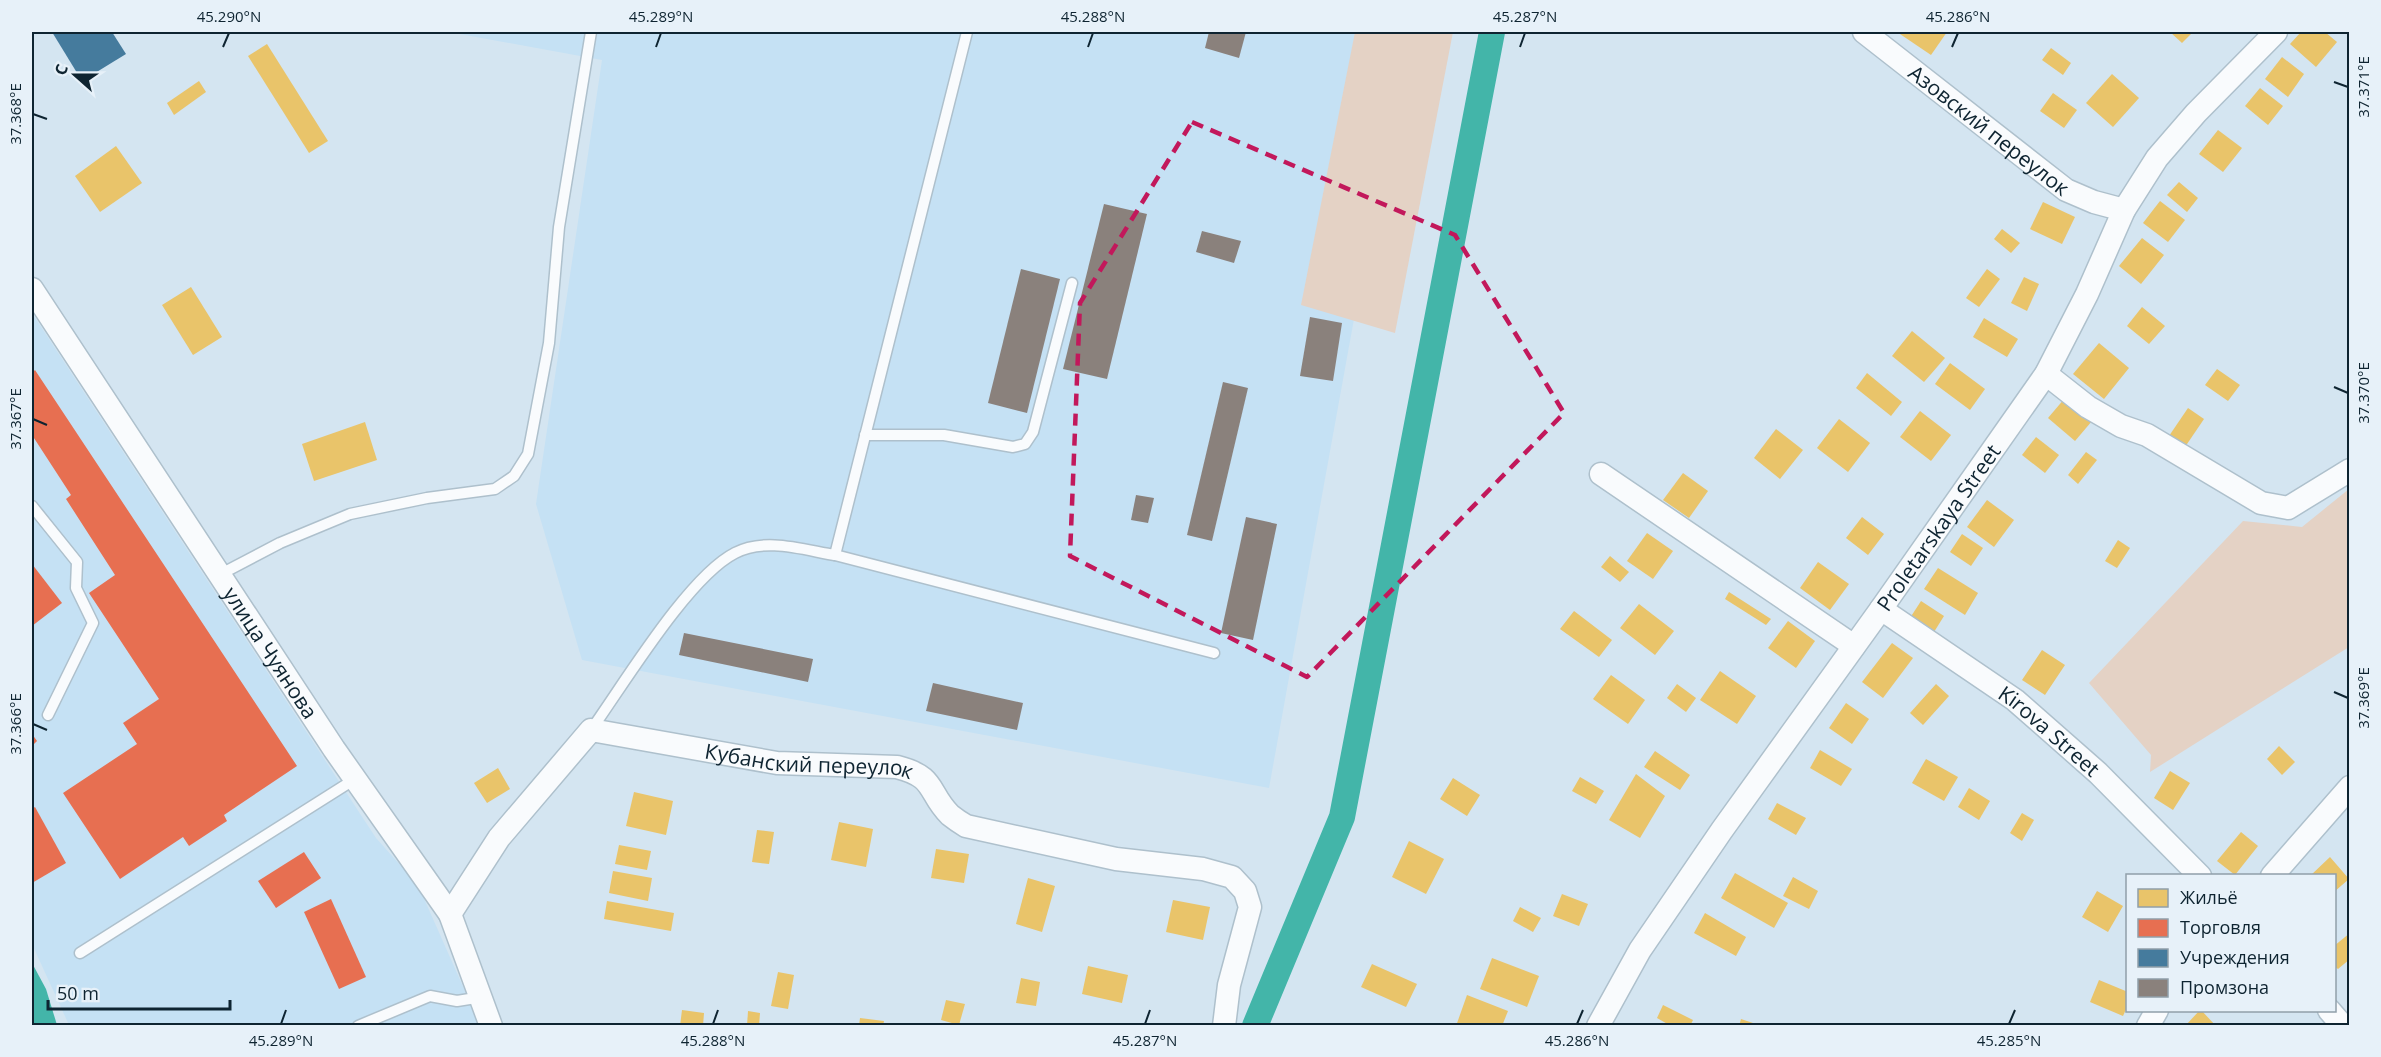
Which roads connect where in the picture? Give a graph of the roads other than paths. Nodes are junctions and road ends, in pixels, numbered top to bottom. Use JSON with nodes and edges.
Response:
{"nodes":[{"id":1,"x":591,"y":32,"type":"edge"},
{"id":2,"x":967,"y":32,"type":"edge"},
{"id":3,"x":1864,"y":32,"type":"edge"},
{"id":4,"x":2276,"y":32,"type":"edge"},
{"id":5,"x":2124,"y":210,"type":"junction"},
{"id":6,"x":1072,"y":283,"type":"dead end"},
{"id":7,"x":32,"y":289,"type":"edge"},
{"id":8,"x":2046,"y":374,"type":"junction"},
{"id":9,"x":865,"y":435,"type":"junction"},
{"id":10,"x":2349,"y":470,"type":"edge"},
{"id":11,"x":1601,"y":474,"type":"dead end"},
{"id":12,"x":32,"y":506,"type":"edge"},
{"id":13,"x":835,"y":555,"type":"junction"},
{"id":14,"x":219,"y":575,"type":"junction"},
{"id":15,"x":1881,"y":609,"type":"junction"},
{"id":16,"x":1854,"y":646,"type":"junction"},
{"id":17,"x":1214,"y":653,"type":"dead end"},
{"id":18,"x":48,"y":715,"type":"dead end"},
{"id":19,"x":591,"y":730,"type":"junction"},
{"id":20,"x":355,"y":779,"type":"junction"},
{"id":21,"x":2349,"y":787,"type":"edge"},
{"id":22,"x":2198,"y":874,"type":"edge"},
{"id":23,"x":2274,"y":874,"type":"edge"},
{"id":24,"x":450,"y":914,"type":"junction"},
{"id":25,"x":80,"y":953,"type":"dead end"},
{"id":26,"x":482,"y":997,"type":"junction"},
{"id":27,"x":2156,"y":1012,"type":"edge"},
{"id":28,"x":2330,"y":1012,"type":"edge"},
{"id":29,"x":358,"y":1026,"type":"edge"},
{"id":30,"x":491,"y":1026,"type":"edge"},
{"id":31,"x":1224,"y":1026,"type":"edge"},
{"id":32,"x":1598,"y":1026,"type":"edge"},
{"id":33,"x":2148,"y":1026,"type":"edge"},
{"id":34,"x":2343,"y":1026,"type":"edge"}],
"edges":[{"from":1,"to":14,"type":"lane"},
{"from":2,"to":9,"type":"lane"},
{"from":3,"to":5,"type":"street","name":"Азовский переулок"},
{"from":4,"to":5,"type":"street","name":"Proletarskaya Street"},
{"from":5,"to":8,"type":"street","name":"Proletarskaya Street"},
{"from":6,"to":9,"type":"lane"},
{"from":7,"to":14,"type":"street","name":"улица Чуянова"},
{"from":8,"to":10,"type":"street"},
{"from":8,"to":15,"type":"street","name":"Proletarskaya Street"},
{"from":9,"to":13,"type":"lane"},
{"from":11,"to":16,"type":"street"},
{"from":12,"to":18,"type":"lane"},
{"from":13,"to":17,"type":"lane"},
{"from":13,"to":19,"type":"lane"},
{"from":14,"to":20,"type":"street","name":"улица Чуянова"},
{"from":15,"to":16,"type":"street","name":"Proletarskaya Street"},
{"from":15,"to":22,"type":"street","name":"Kirova Street"},
{"from":16,"to":32,"type":"street","name":"Proletarskaya Street"},
{"from":19,"to":24,"type":"street"},
{"from":19,"to":31,"type":"street","name":"Кубанский переулок"},
{"from":20,"to":24,"type":"street","name":"улица Чуянова"},
{"from":20,"to":25,"type":"lane"},
{"from":21,"to":23,"type":"street"},
{"from":24,"to":26,"type":"street","name":"улица Чуянова"},
{"from":26,"to":29,"type":"lane"},
{"from":26,"to":30,"type":"street","name":"улица Чуянова"},
{"from":27,"to":33,"type":"street"},
{"from":28,"to":34,"type":"street"}]}
